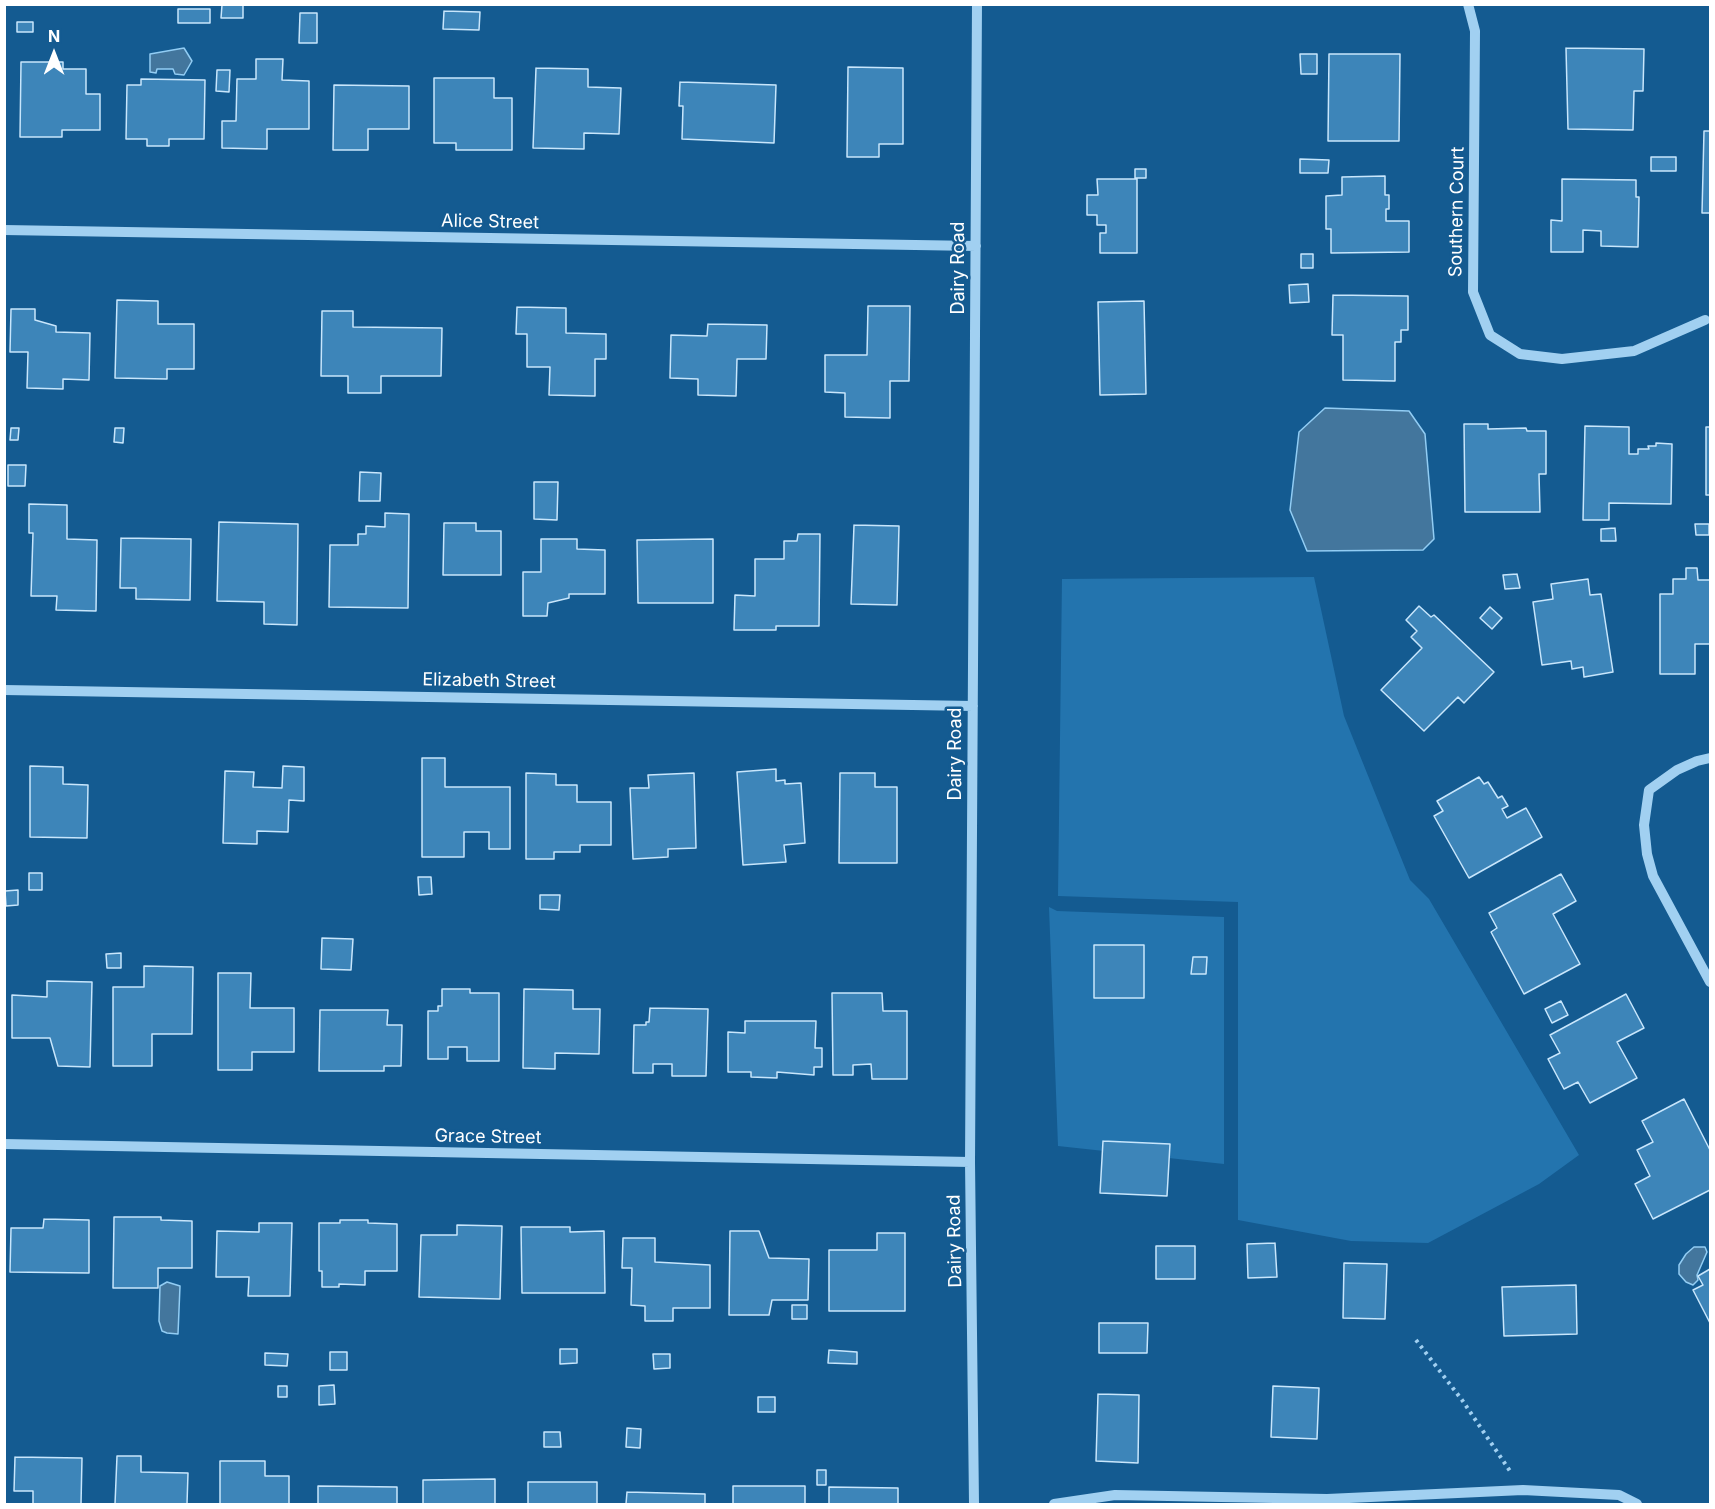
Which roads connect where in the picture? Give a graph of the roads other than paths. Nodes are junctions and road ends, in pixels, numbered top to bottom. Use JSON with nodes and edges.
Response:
{"nodes":[{"id":1,"x":978,"y":4,"type":"edge"},
{"id":2,"x":1468,"y":4,"type":"edge"},
{"id":3,"x":4,"y":230,"type":"edge"},
{"id":4,"x":976,"y":246,"type":"junction"},
{"id":5,"x":1705,"y":320,"type":"dead end"},
{"id":6,"x":4,"y":690,"type":"edge"},
{"id":7,"x":973,"y":706,"type":"junction"},
{"id":8,"x":1710,"y":758,"type":"edge"},
{"id":9,"x":1710,"y":982,"type":"edge"},
{"id":10,"x":4,"y":1144,"type":"edge"},
{"id":11,"x":970,"y":1162,"type":"junction"},
{"id":12,"x":974,"y":1504,"type":"edge"},
{"id":13,"x":1054,"y":1504,"type":"edge"},
{"id":14,"x":1637,"y":1504,"type":"edge"}],
"edges":[{"from":1,"to":4,"type":"street","name":"Dairy Road"},
{"from":2,"to":5,"type":"street","name":"Southern Court"},
{"from":3,"to":4,"type":"street","name":"Alice Street"},
{"from":4,"to":7,"type":"street","name":"Dairy Road"},
{"from":6,"to":7,"type":"street","name":"Elizabeth Street"},
{"from":7,"to":11,"type":"street","name":"Dairy Road"},
{"from":8,"to":9,"type":"street"},
{"from":10,"to":11,"type":"street","name":"Grace Street"},
{"from":11,"to":12,"type":"street","name":"Dairy Road"},
{"from":13,"to":14,"type":"street"}]}
